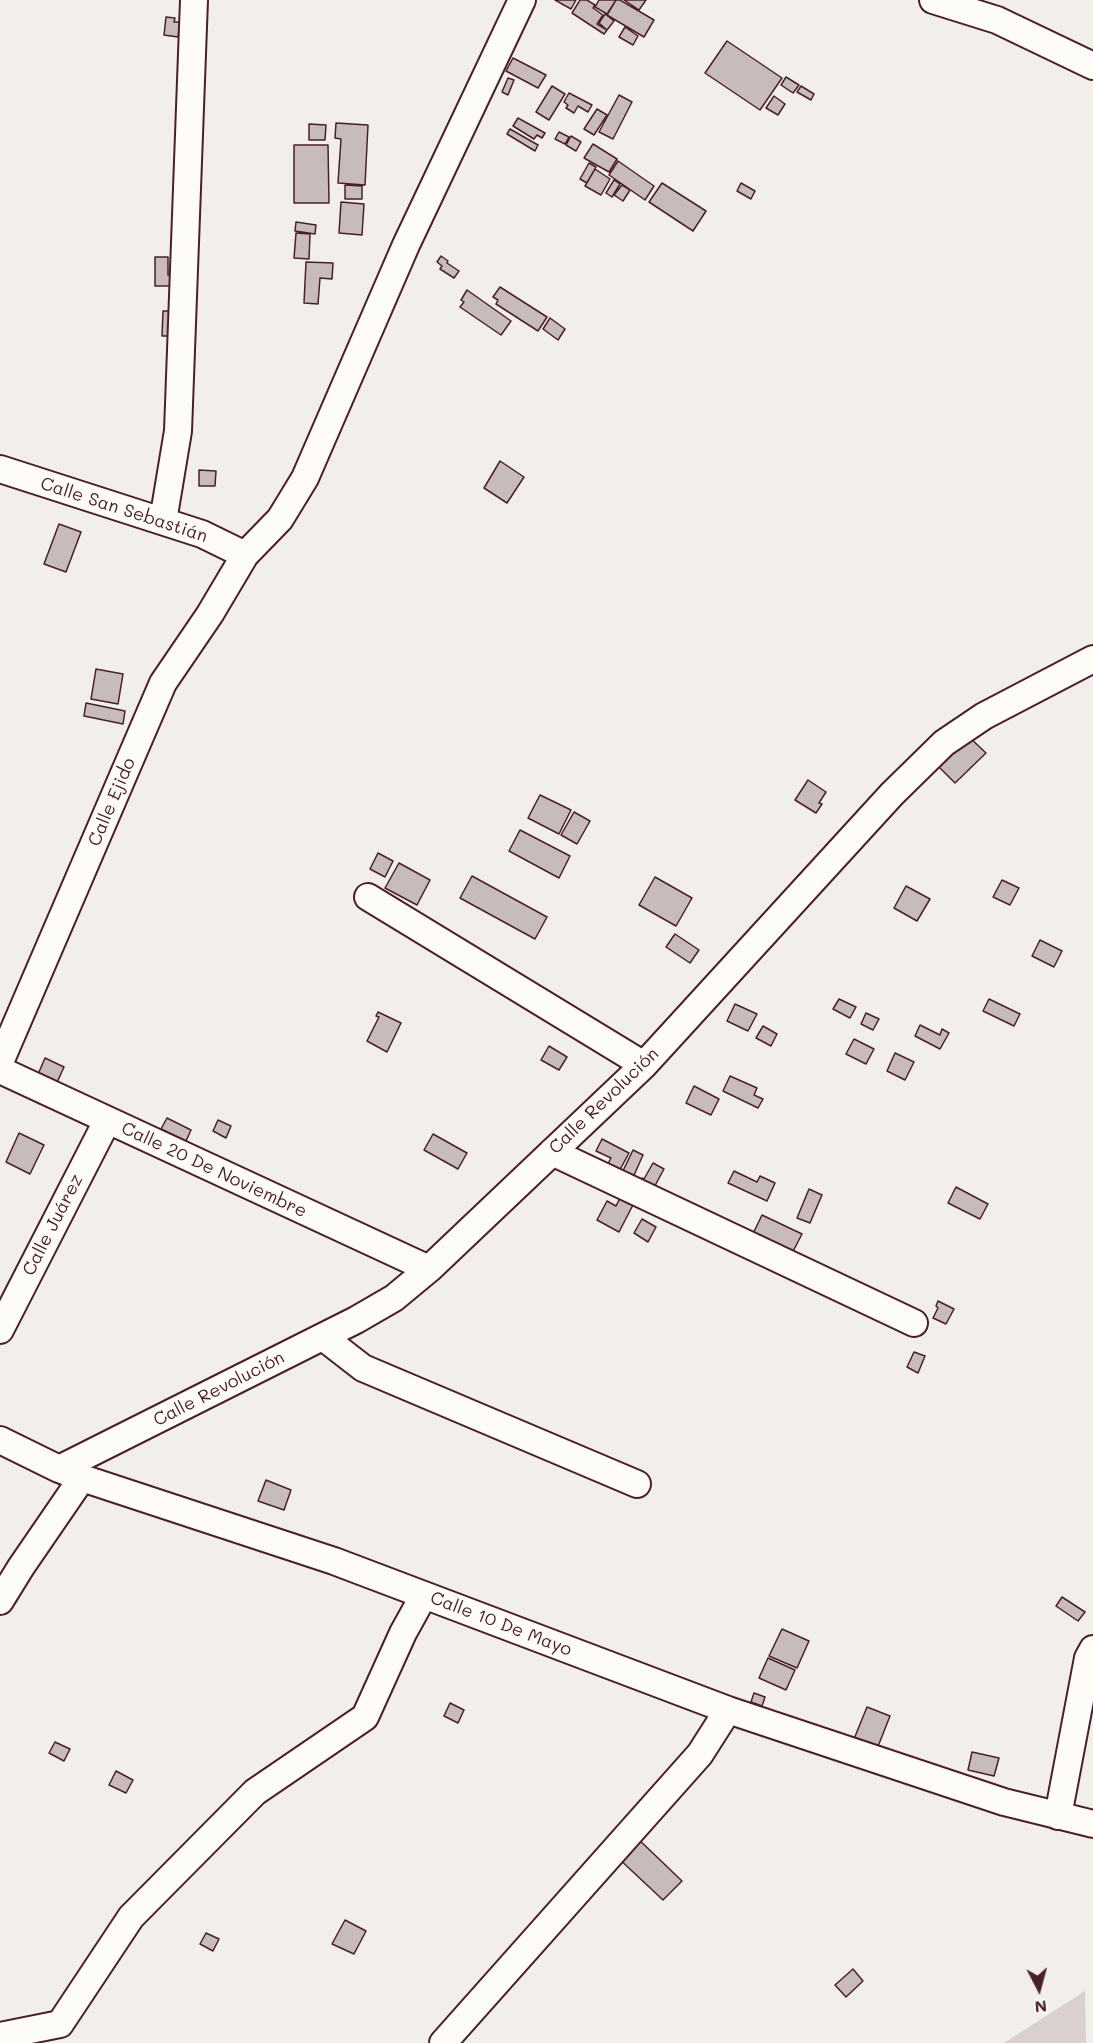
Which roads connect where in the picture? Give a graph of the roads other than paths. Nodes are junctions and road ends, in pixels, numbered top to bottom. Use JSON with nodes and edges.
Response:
{"nodes":[{"id":1,"x":195,"y":0,"type":"edge"},
{"id":2,"x":522,"y":0,"type":"edge"},
{"id":3,"x":933,"y":0,"type":"edge"},
{"id":4,"x":1093,"y":66,"type":"edge"},
{"id":5,"x":0,"y":470,"type":"edge"},
{"id":6,"x":163,"y":521,"type":"junction"},
{"id":7,"x":246,"y":555,"type":"junction"},
{"id":8,"x":1093,"y":659,"type":"edge"},
{"id":9,"x":368,"y":897,"type":"dead end"},
{"id":10,"x":0,"y":1062,"type":"edge"},
{"id":11,"x":644,"y":1065,"type":"junction"},
{"id":12,"x":0,"y":1070,"type":"edge"},
{"id":13,"x":107,"y":1120,"type":"junction"},
{"id":14,"x":552,"y":1152,"type":"junction"},
{"id":15,"x":429,"y":1269,"type":"junction"},
{"id":16,"x":914,"y":1323,"type":"dead end"},
{"id":17,"x":0,"y":1330,"type":"edge"},
{"id":18,"x":323,"y":1337,"type":"junction"},
{"id":19,"x":0,"y":1440,"type":"edge"},
{"id":20,"x":59,"y":1469,"type":"junction"},
{"id":21,"x":82,"y":1478,"type":"junction"},
{"id":22,"x":637,"y":1485,"type":"dead end"},
{"id":23,"x":424,"y":1595,"type":"junction"},
{"id":24,"x":0,"y":1601,"type":"edge"},
{"id":25,"x":1093,"y":1650,"type":"edge"},
{"id":26,"x":728,"y":1710,"type":"junction"},
{"id":27,"x":1058,"y":1815,"type":"junction"},
{"id":28,"x":1093,"y":1824,"type":"edge"},
{"id":29,"x":0,"y":2036,"type":"edge"},
{"id":30,"x":443,"y":2043,"type":"edge"}],
"edges":[{"from":1,"to":6,"type":"street"},
{"from":2,"to":7,"type":"street","name":"Calle Ejido"},
{"from":3,"to":4,"type":"street"},
{"from":5,"to":6,"type":"street","name":"Calle San Sebastián"},
{"from":6,"to":7,"type":"street","name":"Calle San Sebastián"},
{"from":7,"to":10,"type":"street","name":"Calle Ejido"},
{"from":8,"to":11,"type":"street","name":"Calle Revolución"},
{"from":9,"to":11,"type":"street"},
{"from":11,"to":14,"type":"street","name":"Calle Revolución"},
{"from":12,"to":13,"type":"street","name":"Calle 20 De Noviembre"},
{"from":13,"to":15,"type":"street","name":"Calle 20 De Noviembre"},
{"from":13,"to":17,"type":"street","name":"Calle Juárez"},
{"from":14,"to":15,"type":"street","name":"Calle Revolución"},
{"from":14,"to":16,"type":"street"},
{"from":15,"to":18,"type":"street","name":"Calle Revolución"},
{"from":18,"to":20,"type":"street","name":"Calle Revolución"},
{"from":18,"to":22,"type":"street"},
{"from":19,"to":20,"type":"street","name":"Calle 10 De Mayo"},
{"from":20,"to":21,"type":"street","name":"Calle 10 De Mayo"},
{"from":21,"to":23,"type":"street","name":"Calle 10 De Mayo"},
{"from":21,"to":24,"type":"street"},
{"from":23,"to":26,"type":"street","name":"Calle 10 De Mayo"},
{"from":23,"to":29,"type":"street"},
{"from":25,"to":27,"type":"street"},
{"from":26,"to":27,"type":"street","name":"Calle 10 De Mayo"},
{"from":26,"to":30,"type":"street"},
{"from":27,"to":28,"type":"street","name":"Calle 10 De Mayo"}]}
